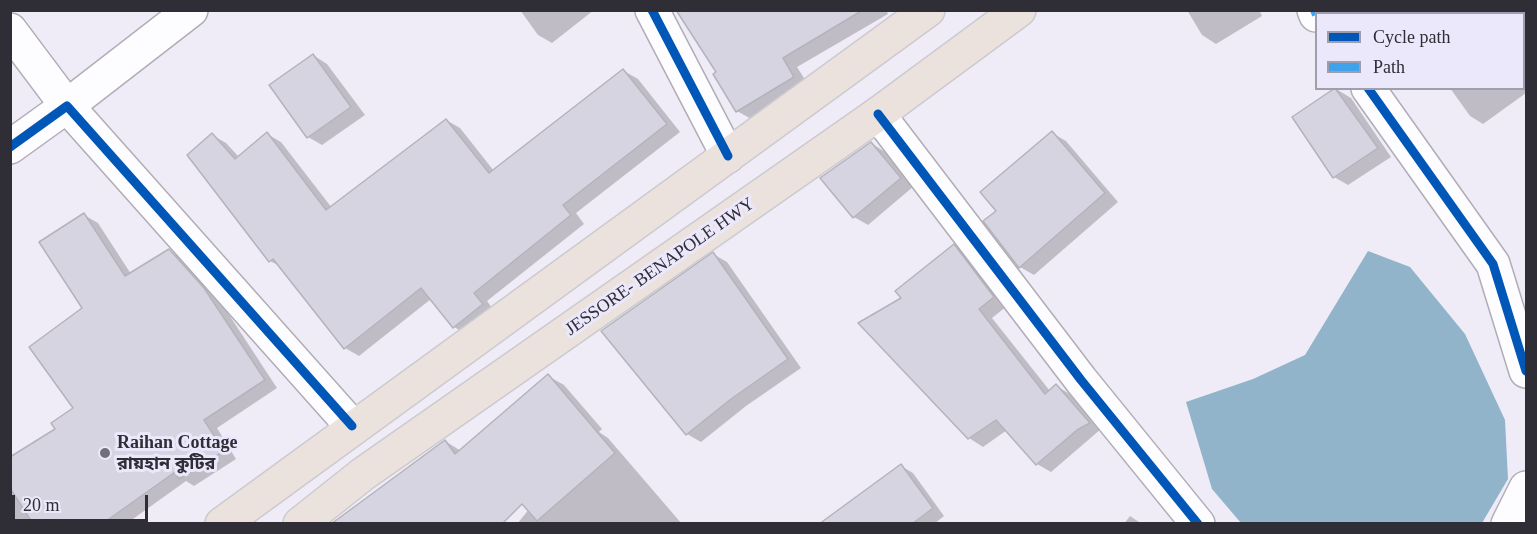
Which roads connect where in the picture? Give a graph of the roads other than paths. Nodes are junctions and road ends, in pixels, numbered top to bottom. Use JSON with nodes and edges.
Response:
{"nodes":[{"id":1,"x":191,"y":10,"type":"edge"},
{"id":2,"x":652,"y":10,"type":"edge"},
{"id":3,"x":928,"y":10,"type":"edge"},
{"id":4,"x":1019,"y":10,"type":"edge"},
{"id":5,"x":10,"y":30,"type":"edge"},
{"id":6,"x":1369,"y":90,"type":"edge"},
{"id":7,"x":67,"y":106,"type":"junction"},
{"id":8,"x":878,"y":114,"type":"junction"},
{"id":9,"x":10,"y":147,"type":"edge"},
{"id":10,"x":728,"y":156,"type":"junction"},
{"id":11,"x":1527,"y":371,"type":"edge"},
{"id":12,"x":352,"y":426,"type":"junction"},
{"id":13,"x":1527,"y":488,"type":"edge"},
{"id":14,"x":222,"y":524,"type":"edge"},
{"id":15,"x":300,"y":524,"type":"edge"},
{"id":16,"x":1198,"y":524,"type":"edge"},
{"id":17,"x":1508,"y":524,"type":"edge"}],
"edges":[{"from":1,"to":7,"type":"street"},
{"from":2,"to":10,"type":"street"},
{"from":3,"to":10,"type":"highway"},
{"from":4,"to":8,"type":"highway","name":"JESSORE- BENAPOLE HWY"},
{"from":5,"to":7,"type":"street"},
{"from":6,"to":11,"type":"street"},
{"from":7,"to":9,"type":"street"},
{"from":7,"to":12,"type":"street"},
{"from":8,"to":15,"type":"highway","name":"JESSORE- BENAPOLE HWY"},
{"from":8,"to":16,"type":"street"},
{"from":10,"to":12,"type":"highway"},
{"from":12,"to":14,"type":"highway"},
{"from":13,"to":17,"type":"street"}]}
